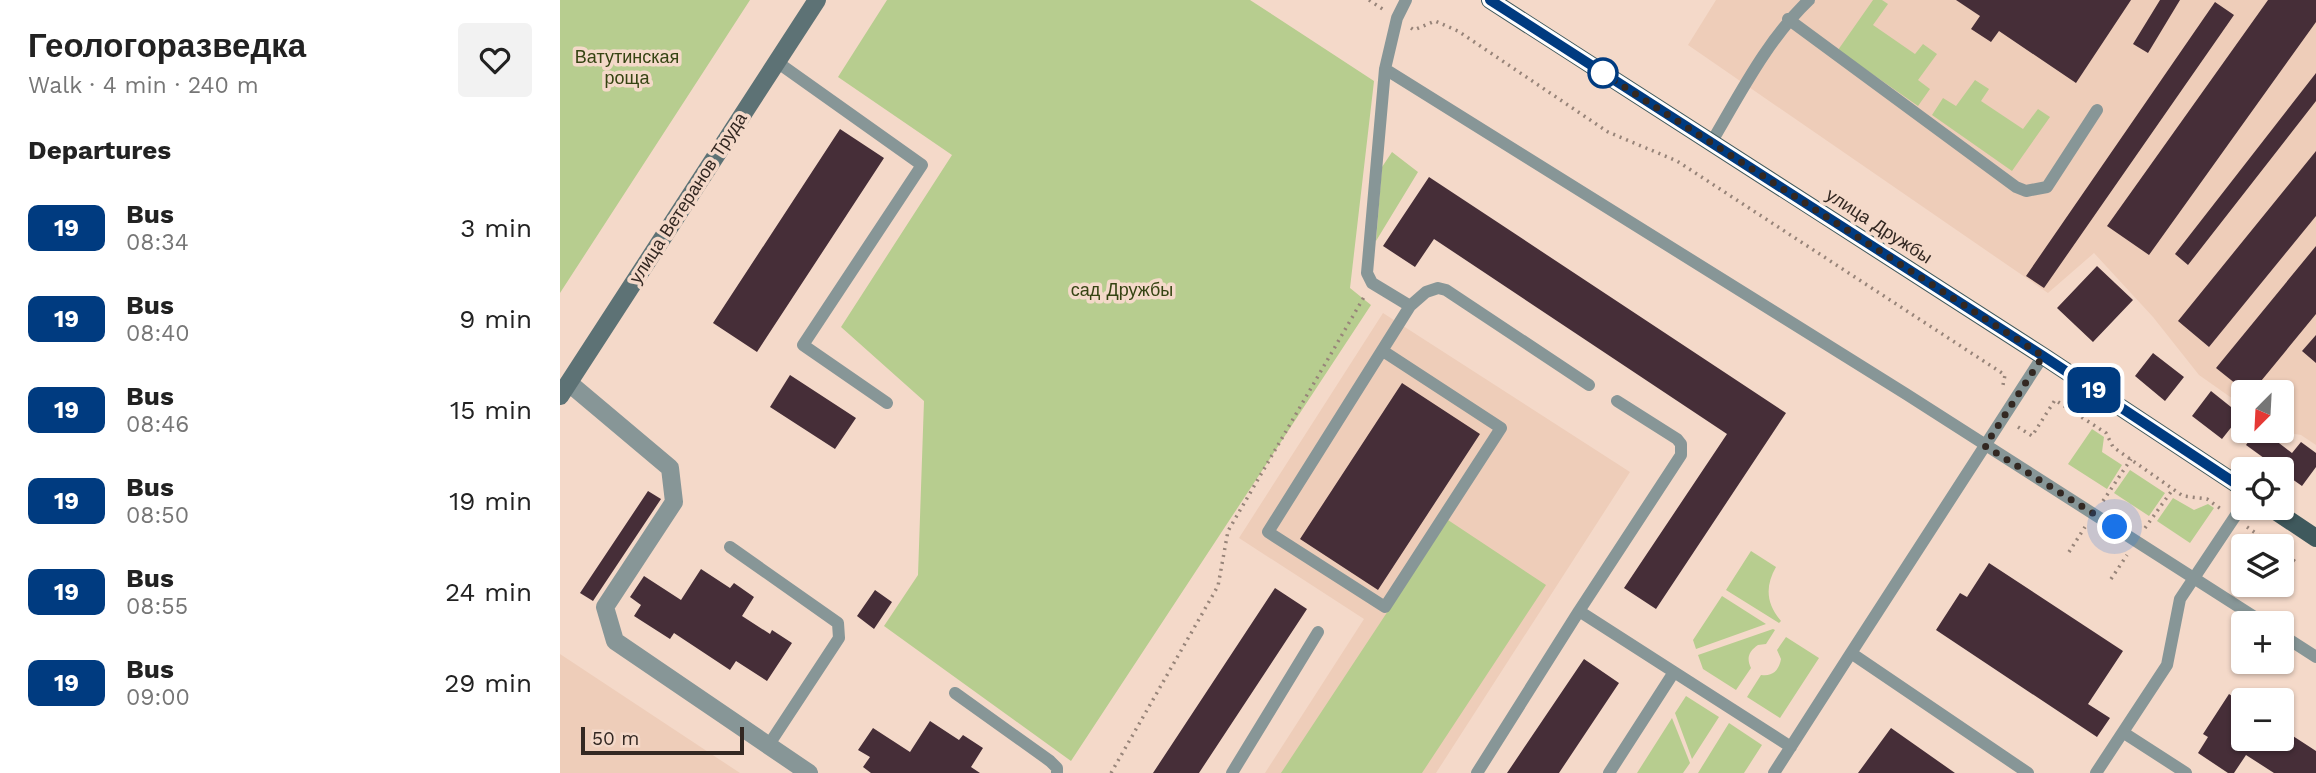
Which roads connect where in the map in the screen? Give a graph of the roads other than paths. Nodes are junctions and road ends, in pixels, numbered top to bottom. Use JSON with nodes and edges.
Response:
{"nodes":[{"id":1,"x":817,"y":0,"type":"edge"},
{"id":2,"x":1406,"y":0,"type":"edge"},
{"id":3,"x":1490,"y":0,"type":"edge"},
{"id":4,"x":1809,"y":0,"type":"edge"},
{"id":5,"x":1788,"y":19,"type":"junction"},
{"id":6,"x":776,"y":62,"type":"junction"},
{"id":7,"x":1385,"y":69,"type":"junction"},
{"id":8,"x":2097,"y":110,"type":"dead end"},
{"id":9,"x":1711,"y":143,"type":"junction"},
{"id":10,"x":1410,"y":306,"type":"junction"},
{"id":11,"x":1383,"y":351,"type":"junction"},
{"id":12,"x":2043,"y":356,"type":"junction"},
{"id":13,"x":1589,"y":385,"type":"dead end"},
{"id":14,"x":564,"y":390,"type":"edge"},
{"id":15,"x":1617,"y":401,"type":"dead end"},
{"id":16,"x":887,"y":402,"type":"dead end"},
{"id":17,"x":1985,"y":446,"type":"junction"},
{"id":18,"x":2231,"y":480,"type":"edge"},
{"id":19,"x":2233,"y":520,"type":"edge"},
{"id":20,"x":2289,"y":520,"type":"edge"},
{"id":21,"x":2316,"y":538,"type":"edge"},
{"id":22,"x":730,"y":547,"type":"dead end"},
{"id":23,"x":2195,"y":577,"type":"junction"},
{"id":24,"x":1579,"y":611,"type":"junction"},
{"id":25,"x":2246,"y":611,"type":"edge"},
{"id":26,"x":1318,"y":632,"type":"dead end"},
{"id":27,"x":2294,"y":643,"type":"edge"},
{"id":28,"x":1851,"y":653,"type":"junction"},
{"id":29,"x":2316,"y":657,"type":"edge"},
{"id":30,"x":1674,"y":672,"type":"junction"},
{"id":31,"x":955,"y":693,"type":"dead end"},
{"id":32,"x":2124,"y":733,"type":"junction"},
{"id":33,"x":768,"y":746,"type":"junction"},
{"id":34,"x":1791,"y":747,"type":"junction"},
{"id":35,"x":2024,"y":772,"type":"edge"},
{"id":36,"x":809,"y":773,"type":"edge"},
{"id":37,"x":1056,"y":773,"type":"edge"},
{"id":38,"x":1232,"y":773,"type":"edge"},
{"id":39,"x":1476,"y":773,"type":"edge"},
{"id":40,"x":1609,"y":773,"type":"edge"},
{"id":41,"x":1774,"y":773,"type":"edge"},
{"id":42,"x":2096,"y":773,"type":"edge"},
{"id":43,"x":2186,"y":773,"type":"edge"}],
"edges":[{"from":1,"to":6,"type":"main road","name":"улица Ветеранов Труда"},
{"from":2,"to":7,"type":"lane"},
{"from":3,"to":9,"type":"main road","name":"улица Дружбы"},
{"from":4,"to":5,"type":"lane"},
{"from":5,"to":8,"type":"lane"},
{"from":5,"to":9,"type":"lane"},
{"from":6,"to":14,"type":"main road","name":"улица Ветеранов Труда"},
{"from":6,"to":16,"type":"lane"},
{"from":7,"to":10,"type":"lane"},
{"from":7,"to":17,"type":"lane"},
{"from":9,"to":12,"type":"main road","name":"улица Дружбы"},
{"from":10,"to":11,"type":"lane"},
{"from":10,"to":13,"type":"lane"},
{"from":11,"to":11,"type":"lane"},
{"from":12,"to":17,"type":"lane"},
{"from":12,"to":18,"type":"main road","name":"улица Дружбы"},
{"from":14,"to":33,"type":"street"},
{"from":15,"to":24,"type":"lane"},
{"from":17,"to":23,"type":"lane"},
{"from":17,"to":28,"type":"lane"},
{"from":19,"to":23,"type":"lane"},
{"from":20,"to":21,"type":"main road"},
{"from":22,"to":33,"type":"lane"},
{"from":23,"to":25,"type":"lane"},
{"from":23,"to":32,"type":"lane"},
{"from":24,"to":30,"type":"lane"},
{"from":24,"to":39,"type":"lane"},
{"from":26,"to":38,"type":"lane"},
{"from":27,"to":29,"type":"lane"},
{"from":28,"to":34,"type":"lane"},
{"from":28,"to":35,"type":"lane"},
{"from":30,"to":34,"type":"lane"},
{"from":30,"to":40,"type":"lane"},
{"from":31,"to":37,"type":"lane"},
{"from":32,"to":42,"type":"lane"},
{"from":32,"to":43,"type":"lane"},
{"from":33,"to":36,"type":"street"},
{"from":34,"to":41,"type":"lane"}]}
